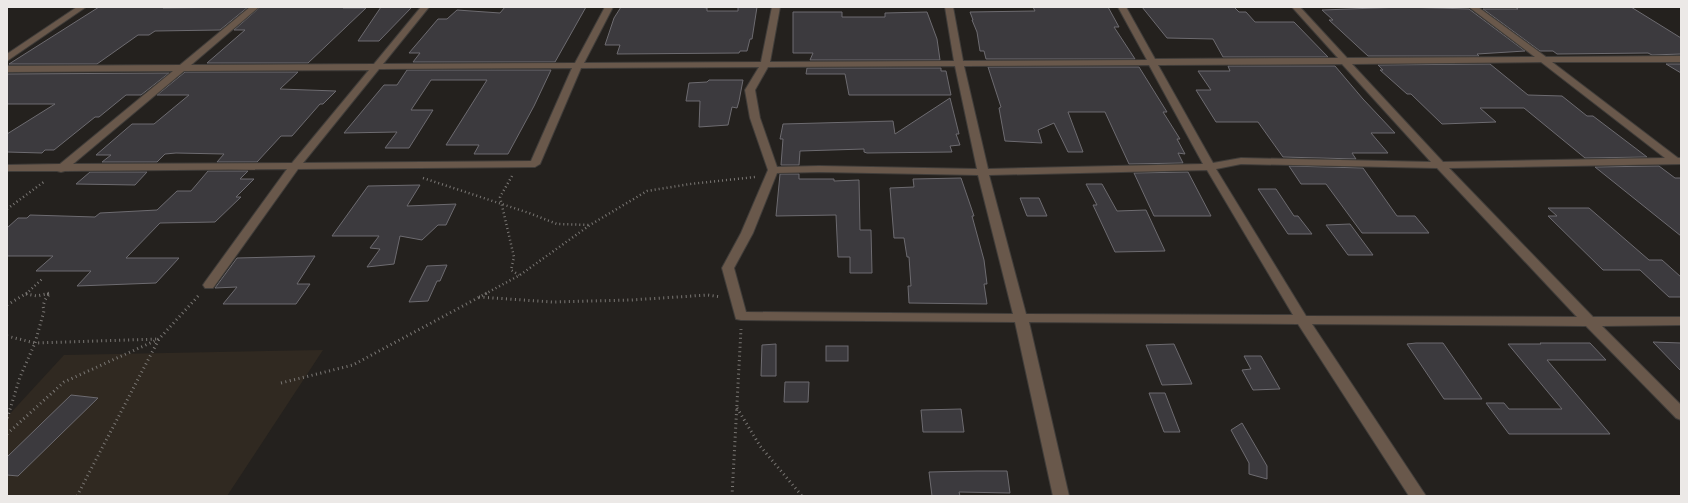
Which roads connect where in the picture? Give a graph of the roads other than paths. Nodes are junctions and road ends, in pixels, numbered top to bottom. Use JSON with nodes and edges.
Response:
{"nodes":[{"id":1,"x":82,"y":7,"type":"edge"},
{"id":2,"x":255,"y":7,"type":"edge"},
{"id":3,"x":426,"y":7,"type":"edge"},
{"id":4,"x":609,"y":7,"type":"edge"},
{"id":5,"x":776,"y":7,"type":"edge"},
{"id":6,"x":949,"y":7,"type":"edge"},
{"id":7,"x":1122,"y":7,"type":"edge"},
{"id":8,"x":1296,"y":7,"type":"edge"},
{"id":9,"x":1473,"y":7,"type":"edge"},
{"id":10,"x":7,"y":58,"type":"edge"},
{"id":11,"x":1541,"y":59,"type":"junction"},
{"id":12,"x":1681,"y":59,"type":"edge"},
{"id":13,"x":1344,"y":61,"type":"junction"},
{"id":14,"x":1151,"y":62,"type":"junction"},
{"id":15,"x":959,"y":63,"type":"junction"},
{"id":16,"x":765,"y":64,"type":"junction"},
{"id":17,"x":578,"y":65,"type":"junction"},
{"id":18,"x":378,"y":66,"type":"junction"},
{"id":19,"x":182,"y":67,"type":"junction"},
{"id":20,"x":7,"y":69,"type":"edge"},
{"id":21,"x":1679,"y":162,"type":"edge"},
{"id":22,"x":1442,"y":165,"type":"junction"},
{"id":23,"x":295,"y":166,"type":"junction"},
{"id":24,"x":1210,"y":167,"type":"junction"},
{"id":25,"x":7,"y":168,"type":"edge"},
{"id":26,"x":61,"y":169,"type":"junction"},
{"id":27,"x":773,"y":170,"type":"junction"},
{"id":28,"x":983,"y":172,"type":"junction"},
{"id":29,"x":209,"y":285,"type":"road end"},
{"id":30,"x":1021,"y":318,"type":"junction"},
{"id":31,"x":1302,"y":320,"type":"junction"},
{"id":32,"x":1681,"y":321,"type":"edge"},
{"id":33,"x":1588,"y":322,"type":"junction"},
{"id":34,"x":1681,"y":414,"type":"edge"},
{"id":35,"x":1061,"y":496,"type":"edge"},
{"id":36,"x":1418,"y":496,"type":"edge"}],
"edges":[{"from":1,"to":10,"type":"street"},
{"from":2,"to":19,"type":"street"},
{"from":3,"to":18,"type":"street"},
{"from":4,"to":17,"type":"street"},
{"from":5,"to":16,"type":"street"},
{"from":6,"to":15,"type":"street"},
{"from":7,"to":14,"type":"street"},
{"from":8,"to":13,"type":"street"},
{"from":9,"to":11,"type":"street"},
{"from":11,"to":12,"type":"street"},
{"from":11,"to":13,"type":"street"},
{"from":11,"to":21,"type":"street"},
{"from":13,"to":14,"type":"street"},
{"from":13,"to":22,"type":"street"},
{"from":14,"to":15,"type":"street"},
{"from":14,"to":24,"type":"street"},
{"from":15,"to":16,"type":"street"},
{"from":15,"to":28,"type":"street"},
{"from":16,"to":17,"type":"street"},
{"from":16,"to":27,"type":"street"},
{"from":17,"to":18,"type":"street"},
{"from":17,"to":23,"type":"street"},
{"from":18,"to":19,"type":"street"},
{"from":18,"to":23,"type":"street"},
{"from":19,"to":20,"type":"street"},
{"from":19,"to":26,"type":"street"},
{"from":21,"to":22,"type":"street"},
{"from":22,"to":24,"type":"street"},
{"from":22,"to":33,"type":"street"},
{"from":23,"to":26,"type":"street"},
{"from":23,"to":29,"type":"street"},
{"from":24,"to":28,"type":"street"},
{"from":24,"to":31,"type":"street"},
{"from":25,"to":26,"type":"street"},
{"from":27,"to":28,"type":"street"},
{"from":27,"to":30,"type":"street"},
{"from":28,"to":30,"type":"street"},
{"from":30,"to":31,"type":"street"},
{"from":30,"to":35,"type":"street"},
{"from":31,"to":33,"type":"street"},
{"from":31,"to":36,"type":"street"},
{"from":32,"to":33,"type":"street"},
{"from":33,"to":34,"type":"street"}]}
